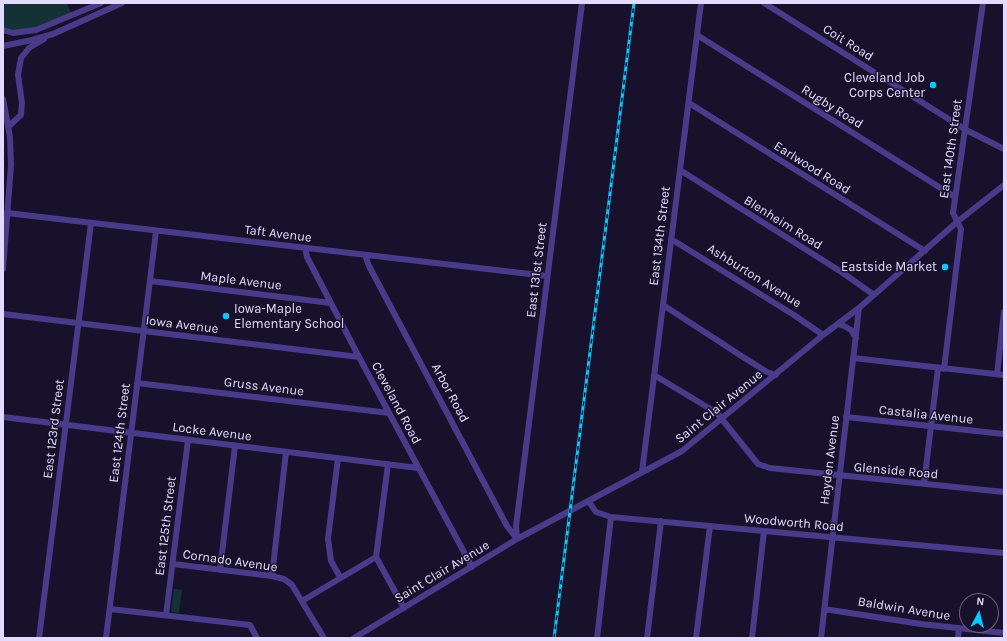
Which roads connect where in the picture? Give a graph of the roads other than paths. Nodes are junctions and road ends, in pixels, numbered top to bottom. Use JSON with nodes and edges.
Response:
{"nodes":[{"id":1,"x":101,"y":3,"type":"edge"},
{"id":2,"x":122,"y":3,"type":"edge"},
{"id":3,"x":582,"y":3,"type":"edge"},
{"id":4,"x":701,"y":3,"type":"edge"},
{"id":5,"x":764,"y":3,"type":"edge"},
{"id":6,"x":983,"y":3,"type":"edge"},
{"id":7,"x":3,"y":30,"type":"edge"},
{"id":8,"x":53,"y":34,"type":"junction"},
{"id":9,"x":697,"y":35,"type":"junction"},
{"id":10,"x":3,"y":46,"type":"edge"},
{"id":11,"x":3,"y":99,"type":"edge"},
{"id":12,"x":689,"y":103,"type":"junction"},
{"id":13,"x":6,"y":119,"type":"edge"},
{"id":14,"x":9,"y":126,"type":"junction"},
{"id":15,"x":966,"y":130,"type":"junction"},
{"id":16,"x":1004,"y":149,"type":"edge"},
{"id":17,"x":680,"y":170,"type":"junction"},
{"id":18,"x":1004,"y":184,"type":"edge"},
{"id":19,"x":6,"y":187,"type":"edge"},
{"id":20,"x":955,"y":197,"type":"junction"},
{"id":21,"x":7,"y":213,"type":"junction"},
{"id":22,"x":957,"y":222,"type":"junction"},
{"id":23,"x":91,"y":223,"type":"junction"},
{"id":24,"x":156,"y":231,"type":"junction"},
{"id":25,"x":4,"y":236,"type":"edge"},
{"id":26,"x":671,"y":238,"type":"junction"},
{"id":27,"x":305,"y":248,"type":"junction"},
{"id":28,"x":925,"y":251,"type":"junction"},
{"id":29,"x":365,"y":255,"type":"junction"},
{"id":30,"x":3,"y":269,"type":"edge"},
{"id":31,"x":547,"y":276,"type":"junction"},
{"id":32,"x":150,"y":281,"type":"junction"},
{"id":33,"x":874,"y":295,"type":"junction"},
{"id":34,"x":331,"y":303,"type":"junction"},
{"id":35,"x":663,"y":305,"type":"junction"},
{"id":36,"x":859,"y":308,"type":"junction"},
{"id":37,"x":1004,"y":312,"type":"edge"},
{"id":38,"x":3,"y":314,"type":"edge"},
{"id":39,"x":78,"y":324,"type":"junction"},
{"id":40,"x":838,"y":324,"type":"junction"},
{"id":41,"x":143,"y":331,"type":"junction"},
{"id":42,"x":823,"y":335,"type":"junction"},
{"id":43,"x":856,"y":338,"type":"junction"},
{"id":44,"x":359,"y":357,"type":"junction"},
{"id":45,"x":853,"y":358,"type":"junction"},
{"id":46,"x":941,"y":369,"type":"junction"},
{"id":47,"x":997,"y":374,"type":"junction"},
{"id":48,"x":654,"y":375,"type":"junction"},
{"id":49,"x":776,"y":375,"type":"junction"},
{"id":50,"x":1004,"y":375,"type":"edge"},
{"id":51,"x":137,"y":383,"type":"junction"},
{"id":52,"x":389,"y":413,"type":"junction"},
{"id":53,"x":3,"y":417,"type":"edge"},
{"id":54,"x":846,"y":417,"type":"junction"},
{"id":55,"x":722,"y":419,"type":"junction"},
{"id":56,"x":66,"y":425,"type":"junction"},
{"id":57,"x":931,"y":427,"type":"junction"},
{"id":58,"x":131,"y":433,"type":"junction"},
{"id":59,"x":1004,"y":434,"type":"edge"},
{"id":60,"x":188,"y":440,"type":"junction"},
{"id":61,"x":235,"y":446,"type":"junction"},
{"id":62,"x":286,"y":452,"type":"junction"},
{"id":63,"x":338,"y":458,"type":"junction"},
{"id":64,"x":388,"y":464,"type":"junction"},
{"id":65,"x":418,"y":468,"type":"junction"},
{"id":66,"x":642,"y":472,"type":"junction"},
{"id":67,"x":839,"y":476,"type":"junction"},
{"id":68,"x":924,"y":484,"type":"junction"},
{"id":69,"x":1004,"y":492,"type":"edge"},
{"id":70,"x":589,"y":502,"type":"junction"},
{"id":71,"x":611,"y":517,"type":"junction"},
{"id":72,"x":661,"y":521,"type":"junction"},
{"id":73,"x":710,"y":526,"type":"junction"},
{"id":74,"x":764,"y":531,"type":"junction"},
{"id":75,"x":832,"y":538,"type":"junction"},
{"id":76,"x":517,"y":539,"type":"junction"},
{"id":77,"x":1004,"y":553,"type":"edge"},
{"id":78,"x":376,"y":557,"type":"junction"},
{"id":79,"x":173,"y":564,"type":"junction"},
{"id":80,"x":472,"y":567,"type":"junction"},
{"id":81,"x":220,"y":570,"type":"junction"},
{"id":82,"x":272,"y":576,"type":"junction"},
{"id":83,"x":340,"y":577,"type":"junction"},
{"id":84,"x":302,"y":601,"type":"junction"},
{"id":85,"x":404,"y":608,"type":"junction"},
{"id":86,"x":110,"y":609,"type":"junction"},
{"id":87,"x":824,"y":609,"type":"junction"},
{"id":88,"x":166,"y":615,"type":"junction"},
{"id":89,"x":959,"y":628,"type":"joint"},
{"id":90,"x":356,"y":637,"type":"edge"},
{"id":91,"x":39,"y":638,"type":"edge"},
{"id":92,"x":106,"y":638,"type":"edge"},
{"id":93,"x":257,"y":638,"type":"edge"},
{"id":94,"x":324,"y":638,"type":"edge"},
{"id":95,"x":597,"y":638,"type":"edge"},
{"id":96,"x":647,"y":638,"type":"edge"},
{"id":97,"x":696,"y":638,"type":"edge"},
{"id":98,"x":752,"y":638,"type":"edge"},
{"id":99,"x":821,"y":638,"type":"edge"},
{"id":100,"x":958,"y":638,"type":"edge"}],
"edges":[{"from":1,"to":7,"type":"street"},
{"from":2,"to":8,"type":"street"},
{"from":3,"to":31,"type":"street","name":"East 131st Street"},
{"from":4,"to":9,"type":"street","name":"East 134th Street"},
{"from":5,"to":15,"type":"street","name":"Coit Road"},
{"from":6,"to":15,"type":"street","name":"East 140th Street"},
{"from":8,"to":10,"type":"street"},
{"from":8,"to":14,"type":"street"},
{"from":9,"to":12,"type":"street","name":"East 134th Street"},
{"from":9,"to":20,"type":"street","name":"Rugby Road"},
{"from":11,"to":13,"type":"street"},
{"from":12,"to":17,"type":"street","name":"East 134th Street"},
{"from":12,"to":28,"type":"street","name":"Earlwood Road"},
{"from":13,"to":14,"type":"street"},
{"from":14,"to":19,"type":"street"},
{"from":15,"to":16,"type":"street","name":"Coit Road"},
{"from":15,"to":20,"type":"street","name":"East 140th Street"},
{"from":17,"to":26,"type":"street","name":"East 134th Street"},
{"from":17,"to":33,"type":"street","name":"Blenheim Road"},
{"from":18,"to":22,"type":"street","name":"Saint Clair Avenue"},
{"from":19,"to":21,"type":"street"},
{"from":20,"to":22,"type":"street","name":"East 140th Street"},
{"from":21,"to":23,"type":"street","name":"Taft Avenue"},
{"from":21,"to":25,"type":"street"},
{"from":22,"to":28,"type":"street","name":"Saint Clair Avenue"},
{"from":22,"to":46,"type":"street","name":"East 140th Street"},
{"from":23,"to":24,"type":"street","name":"Taft Avenue"},
{"from":23,"to":39,"type":"street","name":"East 123rd Street"},
{"from":24,"to":27,"type":"street","name":"Taft Avenue"},
{"from":24,"to":32,"type":"street","name":"East 124th Street"},
{"from":25,"to":30,"type":"street"},
{"from":26,"to":35,"type":"street","name":"East 134th Street"},
{"from":26,"to":42,"type":"street","name":"Ashburton Avenue"},
{"from":27,"to":29,"type":"street","name":"Taft Avenue"},
{"from":27,"to":34,"type":"street","name":"Cleveland Road"},
{"from":28,"to":33,"type":"street","name":"Saint Clair Avenue"},
{"from":29,"to":31,"type":"street","name":"Taft Avenue"},
{"from":29,"to":76,"type":"street","name":"Arbor Road"},
{"from":31,"to":76,"type":"street","name":"East 131st Street"},
{"from":32,"to":34,"type":"street","name":"Maple Avenue"},
{"from":32,"to":41,"type":"street","name":"East 124th Street"},
{"from":33,"to":36,"type":"street","name":"Saint Clair Avenue"},
{"from":34,"to":44,"type":"street","name":"Cleveland Road"},
{"from":35,"to":48,"type":"street","name":"East 134th Street"},
{"from":35,"to":49,"type":"street"},
{"from":36,"to":40,"type":"street","name":"Saint Clair Avenue"},
{"from":36,"to":43,"type":"street","name":"Hayden Avenue"},
{"from":37,"to":47,"type":"street"},
{"from":38,"to":39,"type":"street","name":"Iowa Avenue"},
{"from":39,"to":41,"type":"street","name":"Iowa Avenue"},
{"from":39,"to":56,"type":"street","name":"East 123rd Street"},
{"from":40,"to":42,"type":"street","name":"Saint Clair Avenue"},
{"from":40,"to":43,"type":"street"},
{"from":41,"to":44,"type":"street","name":"Iowa Avenue"},
{"from":41,"to":51,"type":"street","name":"East 124th Street"},
{"from":42,"to":49,"type":"street","name":"Saint Clair Avenue"},
{"from":43,"to":45,"type":"street","name":"Hayden Avenue"},
{"from":44,"to":52,"type":"street","name":"Cleveland Road"},
{"from":45,"to":46,"type":"street"},
{"from":45,"to":54,"type":"street","name":"Hayden Avenue"},
{"from":46,"to":47,"type":"street"},
{"from":46,"to":57,"type":"street","name":"East 140th Street"},
{"from":47,"to":50,"type":"street"},
{"from":48,"to":55,"type":"street","name":"Glenside Road"},
{"from":48,"to":66,"type":"street","name":"East 134th Street"},
{"from":49,"to":55,"type":"street","name":"Saint Clair Avenue"},
{"from":51,"to":52,"type":"street","name":"Gruss Avenue"},
{"from":51,"to":58,"type":"street","name":"East 124th Street"},
{"from":52,"to":65,"type":"street","name":"Cleveland Road"},
{"from":53,"to":56,"type":"street","name":"Locke Avenue"},
{"from":54,"to":57,"type":"street","name":"Castalia Avenue"},
{"from":54,"to":67,"type":"street","name":"Hayden Avenue"},
{"from":55,"to":66,"type":"street","name":"Saint Clair Avenue"},
{"from":55,"to":67,"type":"street","name":"Glenside Road"},
{"from":56,"to":58,"type":"street","name":"Locke Avenue"},
{"from":56,"to":91,"type":"street","name":"East 123rd Street"},
{"from":57,"to":59,"type":"street","name":"Castalia Avenue"},
{"from":57,"to":68,"type":"street","name":"East 140th Street"},
{"from":58,"to":60,"type":"street","name":"Locke Avenue"},
{"from":58,"to":86,"type":"street","name":"East 124th Street"},
{"from":60,"to":61,"type":"street","name":"Locke Avenue"},
{"from":60,"to":79,"type":"street","name":"East 125th Street"},
{"from":61,"to":62,"type":"street","name":"Locke Avenue"},
{"from":61,"to":81,"type":"street"},
{"from":62,"to":63,"type":"street","name":"Locke Avenue"},
{"from":62,"to":82,"type":"street"},
{"from":63,"to":64,"type":"street","name":"Locke Avenue"},
{"from":63,"to":83,"type":"street"},
{"from":64,"to":65,"type":"street","name":"Locke Avenue"},
{"from":64,"to":78,"type":"street"},
{"from":65,"to":80,"type":"street","name":"Cleveland Road"},
{"from":66,"to":70,"type":"street","name":"Saint Clair Avenue"},
{"from":67,"to":68,"type":"street","name":"Glenside Road"},
{"from":67,"to":75,"type":"street","name":"Hayden Avenue"},
{"from":68,"to":69,"type":"street","name":"Glenside Road"},
{"from":70,"to":71,"type":"street","name":"Woodworth Road"},
{"from":70,"to":76,"type":"street","name":"Saint Clair Avenue"},
{"from":71,"to":72,"type":"street","name":"Woodworth Road"},
{"from":71,"to":95,"type":"street"},
{"from":72,"to":73,"type":"street","name":"Woodworth Road"},
{"from":72,"to":96,"type":"street"},
{"from":73,"to":74,"type":"street","name":"Woodworth Road"},
{"from":73,"to":97,"type":"street"},
{"from":74,"to":75,"type":"street","name":"Woodworth Road"},
{"from":74,"to":98,"type":"street"},
{"from":75,"to":77,"type":"street","name":"Woodworth Road"},
{"from":75,"to":87,"type":"street","name":"Hayden Avenue"},
{"from":76,"to":80,"type":"street","name":"Saint Clair Avenue"},
{"from":78,"to":83,"type":"street"},
{"from":78,"to":85,"type":"street"},
{"from":79,"to":81,"type":"street","name":"Cornado Avenue"},
{"from":79,"to":88,"type":"street","name":"East 125th Street"},
{"from":80,"to":85,"type":"street","name":"Saint Clair Avenue"},
{"from":81,"to":82,"type":"street","name":"Cornado Avenue"},
{"from":82,"to":84,"type":"street","name":"Cornado Avenue"},
{"from":83,"to":84,"type":"street"},
{"from":84,"to":94,"type":"street","name":"Cornado Avenue"},
{"from":85,"to":90,"type":"street","name":"Saint Clair Avenue"},
{"from":86,"to":88,"type":"street"},
{"from":86,"to":92,"type":"street","name":"East 124th Street"},
{"from":87,"to":89,"type":"street","name":"Baldwin Avenue"},
{"from":87,"to":99,"type":"street","name":"Hayden Avenue"},
{"from":88,"to":93,"type":"street"},
{"from":89,"to":100,"type":"street"}]}
